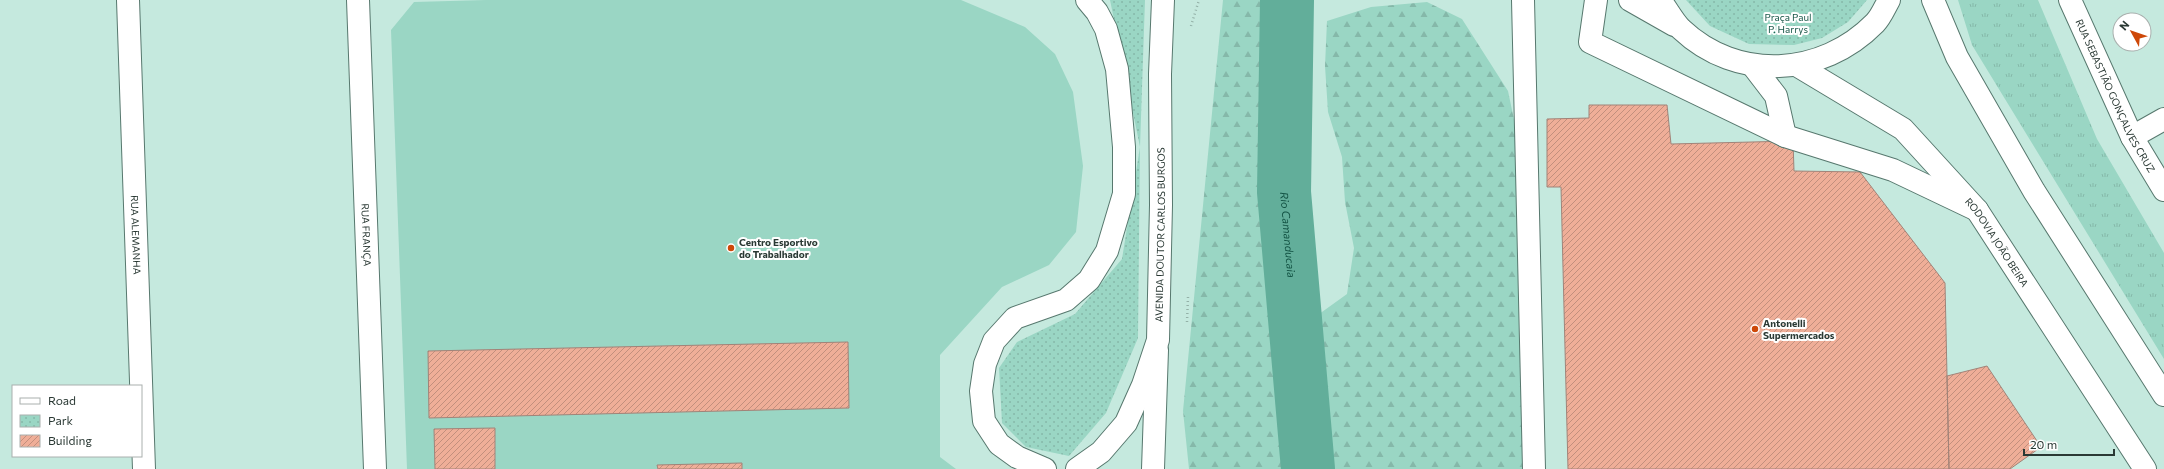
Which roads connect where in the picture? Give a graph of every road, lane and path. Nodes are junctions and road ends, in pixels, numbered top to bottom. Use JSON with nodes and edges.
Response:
{"nodes":[{"id":1,"x":128,"y":0,"type":"edge"},
{"id":2,"x":358,"y":0,"type":"edge"},
{"id":3,"x":1087,"y":0,"type":"edge"},
{"id":4,"x":1163,"y":0,"type":"edge"},
{"id":5,"x":1523,"y":0,"type":"edge"},
{"id":6,"x":1596,"y":0,"type":"edge"},
{"id":7,"x":1630,"y":0,"type":"edge"},
{"id":8,"x":1660,"y":0,"type":"edge"},
{"id":9,"x":1889,"y":0,"type":"edge"},
{"id":10,"x":1933,"y":0,"type":"edge"},
{"id":11,"x":2070,"y":0,"type":"edge"},
{"id":12,"x":1681,"y":29,"type":"junction"},
{"id":13,"x":1753,"y":66,"type":"junction"},
{"id":14,"x":1798,"y":66,"type":"junction"},
{"id":15,"x":2164,"y":119,"type":"edge"},
{"id":16,"x":1786,"y":136,"type":"junction"},
{"id":17,"x":2132,"y":137,"type":"junction"},
{"id":18,"x":2164,"y":190,"type":"edge"},
{"id":19,"x":1977,"y":210,"type":"junction"},
{"id":20,"x":1158,"y":340,"type":"junction"},
{"id":21,"x":141,"y":385,"type":"edge"},
{"id":22,"x":2164,"y":395,"type":"edge"},
{"id":23,"x":142,"y":410,"type":"edge"},
{"id":24,"x":144,"y":469,"type":"edge"},
{"id":25,"x":375,"y":469,"type":"edge"},
{"id":26,"x":1045,"y":469,"type":"edge"},
{"id":27,"x":1076,"y":469,"type":"edge"},
{"id":28,"x":1153,"y":469,"type":"edge"},
{"id":29,"x":1534,"y":469,"type":"edge"},
{"id":30,"x":2144,"y":469,"type":"edge"}],
"edges":[{"from":1,"to":21,"type":"main road","name":"RUA ALEMANHA"},
{"from":2,"to":25,"type":"main road","name":"RUA FRANÇA"},
{"from":3,"to":26,"type":"main road"},
{"from":4,"to":20,"type":"main road","name":"AVENIDA DOUTOR CARLOS BURGOS"},
{"from":5,"to":29,"type":"main road"},
{"from":6,"to":16,"type":"main road"},
{"from":7,"to":12,"type":"main road"},
{"from":8,"to":12,"type":"main road"},
{"from":9,"to":14,"type":"main road"},
{"from":10,"to":22,"type":"main road"},
{"from":11,"to":17,"type":"main road","name":"RUA SEBASTIÃO GONÇALVES CRUZ"},
{"from":12,"to":13,"type":"main road"},
{"from":13,"to":14,"type":"main road"},
{"from":13,"to":16,"type":"main road"},
{"from":14,"to":19,"type":"main road","name":"RODOVIA JOÃO BEIRA"},
{"from":15,"to":17,"type":"main road"},
{"from":16,"to":19,"type":"main road"},
{"from":17,"to":18,"type":"main road","name":"RUA SEBASTIÃO GONÇALVES CRUZ"},
{"from":19,"to":30,"type":"main road","name":"RODOVIA JOÃO BEIRA"},
{"from":20,"to":27,"type":"main road"},
{"from":20,"to":28,"type":"main road","name":"AVENIDA DOUTOR CARLOS BURGOS"},
{"from":23,"to":24,"type":"main road","name":"RUA ALEMANHA"}]}
